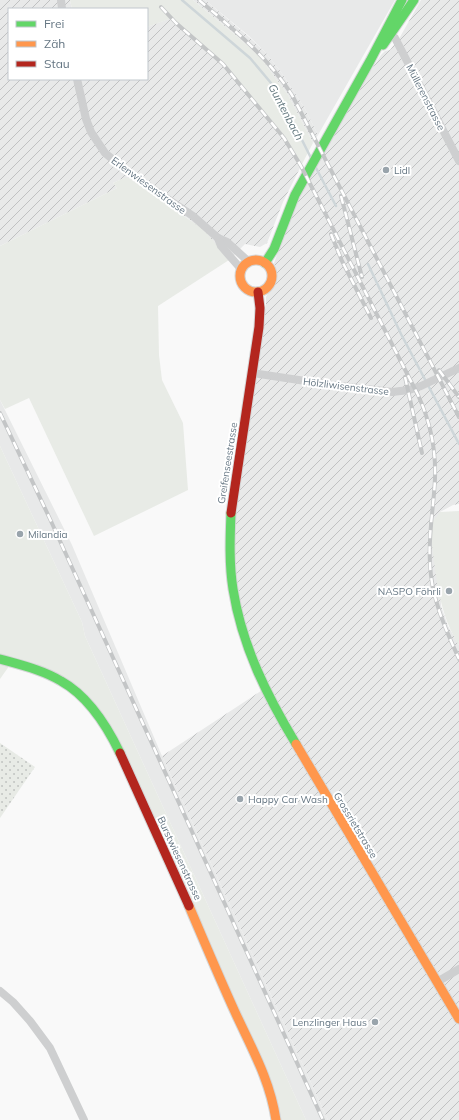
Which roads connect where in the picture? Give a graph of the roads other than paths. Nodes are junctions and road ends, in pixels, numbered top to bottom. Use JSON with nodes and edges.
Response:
{"nodes":[{"id":1,"x":402,"y":0,"type":"edge"},
{"id":2,"x":414,"y":0,"type":"edge"},
{"id":3,"x":392,"y":19,"type":"junction"},
{"id":4,"x":391,"y":35,"type":"junction"},
{"id":5,"x":370,"y":61,"type":"junction"},
{"id":6,"x":77,"y":80,"type":"edge"},
{"id":7,"x":459,"y":161,"type":"edge"},
{"id":8,"x":218,"y":238,"type":"junction"},
{"id":9,"x":249,"y":262,"type":"junction"},
{"id":10,"x":265,"y":263,"type":"junction"},
{"id":11,"x":241,"y":269,"type":"junction"},
{"id":12,"x":258,"y":292,"type":"junction"},
{"id":13,"x":459,"y":368,"type":"edge"},
{"id":14,"x":252,"y":373,"type":"junction"},
{"id":15,"x":243,"y":637,"type":"joint"},
{"id":16,"x":0,"y":659,"type":"edge"},
{"id":17,"x":459,"y":969,"type":"edge"},
{"id":18,"x":438,"y":982,"type":"junction"},
{"id":19,"x":0,"y":991,"type":"edge"},
{"id":20,"x":459,"y":1020,"type":"edge"},
{"id":21,"x":84,"y":1120,"type":"edge"},
{"id":22,"x":276,"y":1120,"type":"edge"}],
"edges":[{"from":1,"to":3,"type":"street"},
{"from":2,"to":4,"type":"street"},
{"from":3,"to":4,"type":"street"},
{"from":3,"to":5,"type":"street"},
{"from":4,"to":5,"type":"street"},
{"from":4,"to":7,"type":"street","name":"Müllerenstrasse"},
{"from":5,"to":10,"type":"street"},
{"from":6,"to":8,"type":"street","name":"Erlenwiesenstrasse"},
{"from":8,"to":9,"type":"street","name":"Erlenwiesenstrasse"},
{"from":8,"to":11,"type":"street","name":"Erlenwiesenstrasse"},
{"from":9,"to":10,"type":"street"},
{"from":9,"to":11,"type":"street"},
{"from":10,"to":12,"type":"street"},
{"from":11,"to":12,"type":"street"},
{"from":12,"to":14,"type":"street","name":"Greifenseestrasse"},
{"from":13,"to":14,"type":"street","name":"Hölzliwisenstrasse"},
{"from":14,"to":15,"type":"street","name":"Greifenseestrasse"},
{"from":15,"to":18,"type":"street","name":"Grossrietstrasse"},
{"from":16,"to":22,"type":"street","name":"Burstwiesenstrasse"},
{"from":17,"to":18,"type":"street"},
{"from":18,"to":20,"type":"street","name":"Grossrietstrasse"},
{"from":19,"to":21,"type":"street"}]}
